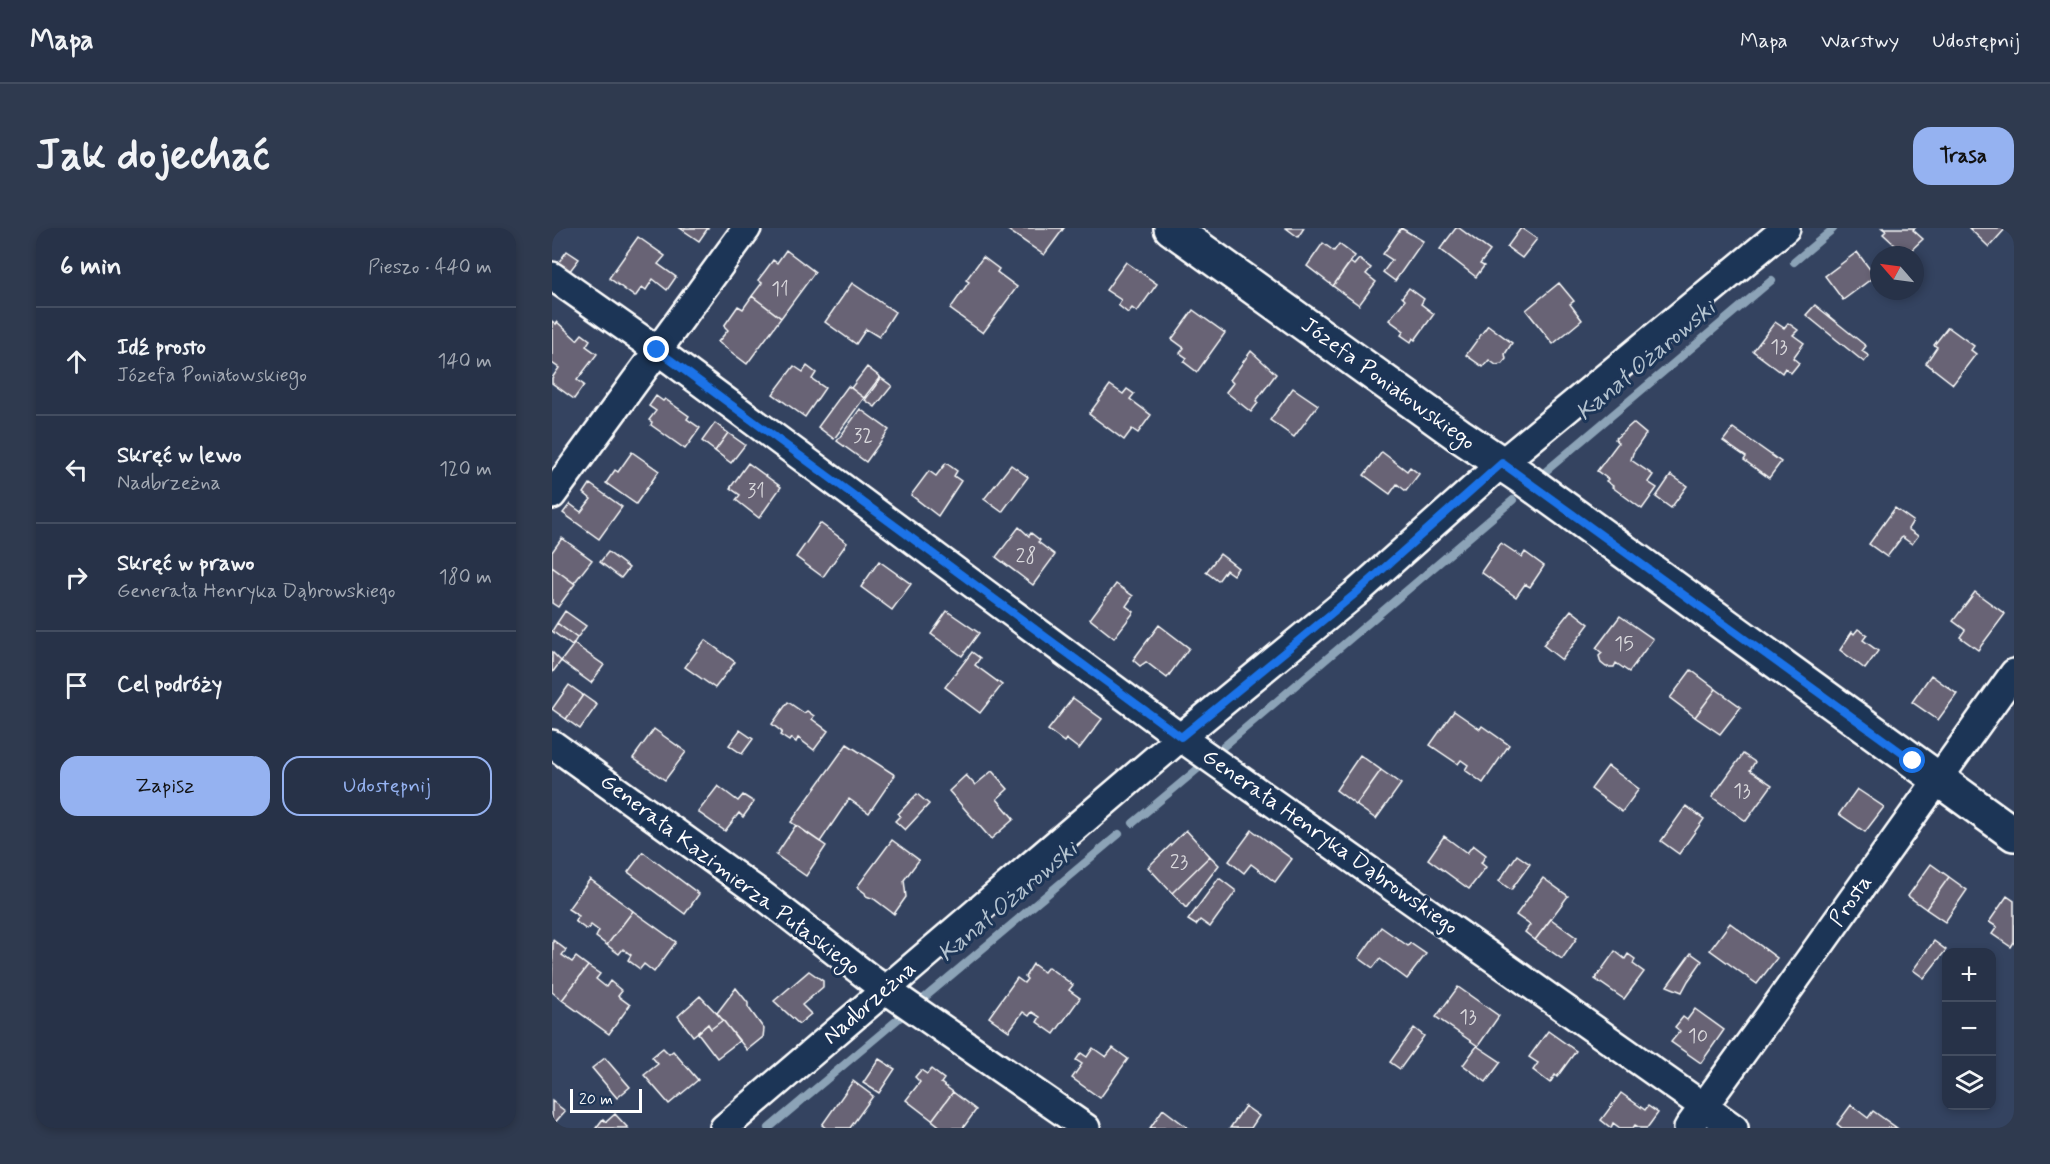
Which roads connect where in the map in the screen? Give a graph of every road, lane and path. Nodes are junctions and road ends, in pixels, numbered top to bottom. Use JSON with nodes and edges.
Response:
{"nodes":[{"id":1,"x":747,"y":228,"type":"edge"},
{"id":2,"x":1171,"y":228,"type":"edge"},
{"id":3,"x":1786,"y":228,"type":"edge"},
{"id":4,"x":552,"y":276,"type":"edge"},
{"id":5,"x":657,"y":350,"type":"junction"},
{"id":6,"x":1502,"y":463,"type":"junction"},
{"id":7,"x":552,"y":495,"type":"edge"},
{"id":8,"x":2014,"y":673,"type":"edge"},
{"id":9,"x":1181,"y":737,"type":"junction"},
{"id":10,"x":552,"y":744,"type":"edge"},
{"id":11,"x":1938,"y":779,"type":"junction"},
{"id":12,"x":2014,"y":834,"type":"edge"},
{"id":13,"x":886,"y":989,"type":"junction"},
{"id":14,"x":1703,"y":1106,"type":"junction"},
{"id":15,"x":724,"y":1128,"type":"edge"},
{"id":16,"x":1086,"y":1128,"type":"edge"},
{"id":17,"x":1688,"y":1128,"type":"edge"},
{"id":18,"x":1734,"y":1128,"type":"edge"}],
"edges":[{"from":1,"to":5,"type":"street"},
{"from":2,"to":6,"type":"street","name":"Józefa Poniatowskiego"},
{"from":3,"to":6,"type":"street","name":"Nadbrzeżna"},
{"from":4,"to":5,"type":"street","name":"Generała Henryka Dąbrowskiego"},
{"from":5,"to":7,"type":"street"},
{"from":5,"to":9,"type":"street","name":"Generała Henryka Dąbrowskiego"},
{"from":6,"to":9,"type":"street","name":"Nadbrzeżna"},
{"from":6,"to":11,"type":"street","name":"Józefa Poniatowskiego"},
{"from":8,"to":11,"type":"street","name":"Prosta"},
{"from":9,"to":13,"type":"street","name":"Nadbrzeżna"},
{"from":9,"to":14,"type":"street","name":"Generała Henryka Dąbrowskiego"},
{"from":10,"to":13,"type":"street","name":"Generała Kazimierza Pułaskiego"},
{"from":11,"to":12,"type":"street","name":"Józefa Poniatowskiego"},
{"from":11,"to":14,"type":"street","name":"Prosta"},
{"from":13,"to":15,"type":"street","name":"Nadbrzeżna"},
{"from":13,"to":16,"type":"street","name":"Generała Kazimierza Pułaskiego"},
{"from":14,"to":17,"type":"street","name":"Prosta"},
{"from":14,"to":18,"type":"street","name":"Generała Henryka Dąbrowskiego"}]}
